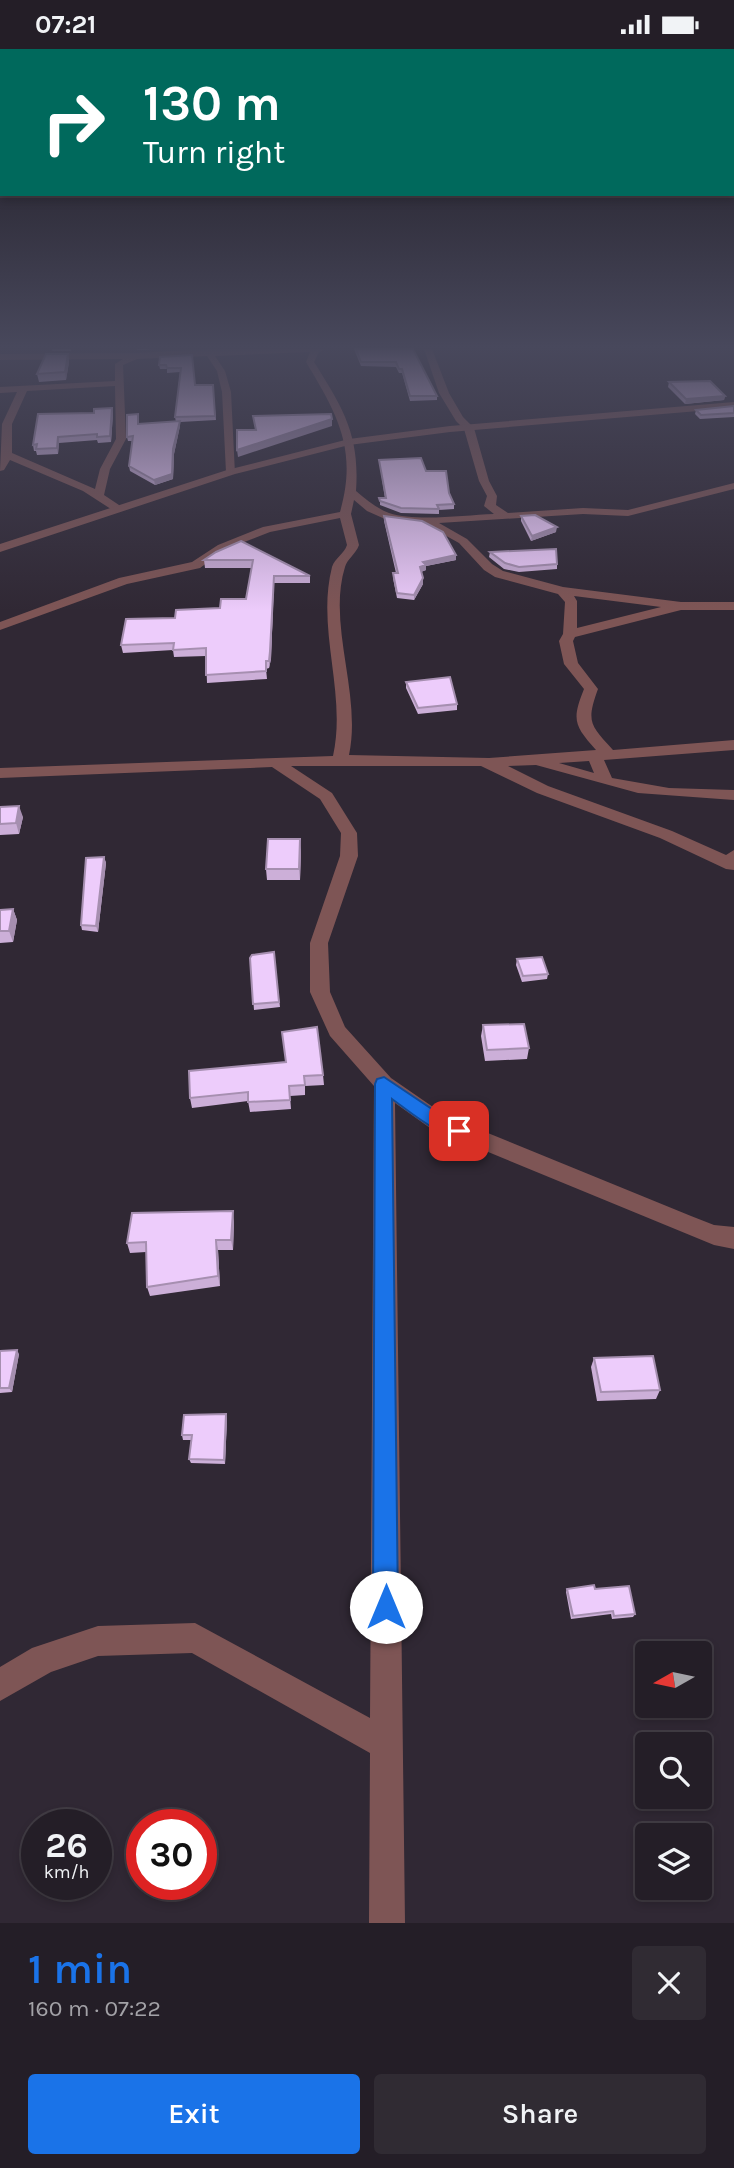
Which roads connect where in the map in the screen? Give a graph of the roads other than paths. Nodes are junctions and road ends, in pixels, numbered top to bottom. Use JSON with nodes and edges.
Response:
{"nodes":[{"id":1,"x":5,"y":436,"type":"edge"},
{"id":2,"x":121,"y":436,"type":"edge"},
{"id":3,"x":227,"y":436,"type":"edge"},
{"id":4,"x":347,"y":436,"type":"edge"},
{"id":5,"x":397,"y":436,"type":"edge"},
{"id":6,"x":471,"y":436,"type":"edge"},
{"id":7,"x":349,"y":442,"type":"junction"},
{"id":8,"x":7,"y":455,"type":"junction"},
{"id":9,"x":0,"y":468,"type":"edge"},
{"id":10,"x":230,"y":472,"type":"junction"},
{"id":11,"x":734,"y":486,"type":"edge"},
{"id":12,"x":351,"y":492,"type":"junction"},
{"id":13,"x":99,"y":495,"type":"junction"},
{"id":14,"x":118,"y":509,"type":"junction"},
{"id":15,"x":345,"y":514,"type":"junction"},
{"id":16,"x":506,"y":517,"type":"junction"},
{"id":17,"x":426,"y":520,"type":"junction"},
{"id":18,"x":0,"y":548,"type":"edge"},
{"id":19,"x":562,"y":591,"type":"junction"},
{"id":20,"x":681,"y":606,"type":"junction"},
{"id":21,"x":734,"y":606,"type":"edge"},
{"id":22,"x":0,"y":626,"type":"edge"},
{"id":23,"x":570,"y":634,"type":"junction"},
{"id":24,"x":734,"y":745,"type":"edge"},
{"id":25,"x":600,"y":754,"type":"junction"},
{"id":26,"x":340,"y":760,"type":"junction"},
{"id":27,"x":483,"y":761,"type":"junction"},
{"id":28,"x":531,"y":761,"type":"junction"},
{"id":29,"x":277,"y":764,"type":"junction"},
{"id":30,"x":0,"y":773,"type":"edge"},
{"id":31,"x":606,"y":781,"type":"junction"},
{"id":32,"x":734,"y":795,"type":"edge"},
{"id":33,"x":733,"y":862,"type":"edge"},
{"id":34,"x":384,"y":1084,"type":"junction"},
{"id":35,"x":734,"y":1238,"type":"edge"},
{"id":36,"x":0,"y":1685,"type":"edge"},
{"id":37,"x":386,"y":1744,"type":"junction"},
{"id":38,"x":387,"y":1923,"type":"edge"}],
"edges":[{"from":1,"to":8,"type":"street"},
{"from":2,"to":13,"type":"street"},
{"from":3,"to":10,"type":"street"},
{"from":4,"to":7,"type":"street"},
{"from":5,"to":7,"type":"street"},
{"from":6,"to":16,"type":"street"},
{"from":7,"to":10,"type":"street"},
{"from":7,"to":12,"type":"street"},
{"from":8,"to":9,"type":"street"},
{"from":8,"to":13,"type":"street"},
{"from":10,"to":14,"type":"street"},
{"from":11,"to":16,"type":"street"},
{"from":12,"to":15,"type":"street"},
{"from":12,"to":17,"type":"street"},
{"from":13,"to":14,"type":"street"},
{"from":14,"to":18,"type":"street"},
{"from":15,"to":22,"type":"street"},
{"from":15,"to":26,"type":"street"},
{"from":16,"to":17,"type":"street"},
{"from":17,"to":19,"type":"street"},
{"from":19,"to":20,"type":"street"},
{"from":19,"to":23,"type":"street"},
{"from":20,"to":21,"type":"street"},
{"from":20,"to":23,"type":"street"},
{"from":23,"to":25,"type":"street"},
{"from":24,"to":25,"type":"street"},
{"from":25,"to":28,"type":"street"},
{"from":25,"to":31,"type":"street"},
{"from":26,"to":27,"type":"street"},
{"from":26,"to":29,"type":"street"},
{"from":27,"to":28,"type":"street"},
{"from":27,"to":33,"type":"street"},
{"from":28,"to":31,"type":"street"},
{"from":29,"to":30,"type":"street"},
{"from":29,"to":34,"type":"street"},
{"from":31,"to":32,"type":"street"},
{"from":34,"to":35,"type":"street"},
{"from":34,"to":37,"type":"street"},
{"from":36,"to":37,"type":"street"},
{"from":37,"to":38,"type":"street"}]}
